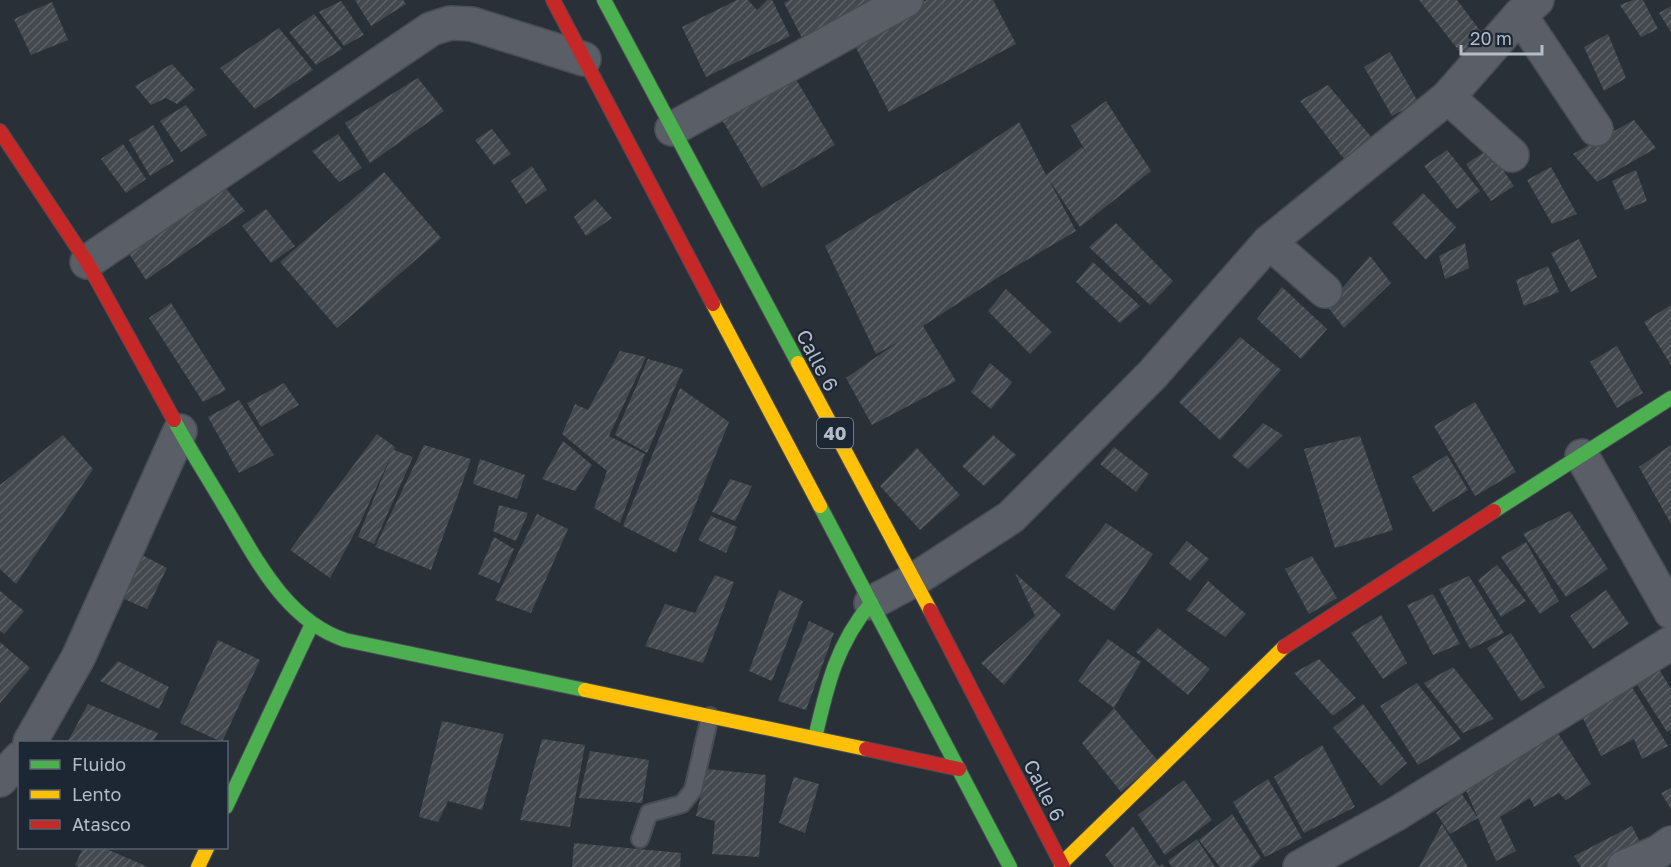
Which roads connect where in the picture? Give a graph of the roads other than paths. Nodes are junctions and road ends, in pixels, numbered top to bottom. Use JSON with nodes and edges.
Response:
{"nodes":[{"id":1,"x":553,"y":0,"type":"edge"},
{"id":2,"x":604,"y":0,"type":"edge"},
{"id":3,"x":906,"y":0,"type":"edge"},
{"id":4,"x":1528,"y":7,"type":"edge"},
{"id":5,"x":584,"y":59,"type":"junction"},
{"id":6,"x":1448,"y":97,"type":"junction"},
{"id":7,"x":672,"y":129,"type":"junction"},
{"id":8,"x":1596,"y":129,"type":"dead end"},
{"id":9,"x":0,"y":131,"type":"edge"},
{"id":10,"x":1512,"y":155,"type":"dead end"},
{"id":11,"x":1269,"y":242,"type":"junction"},
{"id":12,"x":87,"y":262,"type":"junction"},
{"id":13,"x":1325,"y":291,"type":"dead end"},
{"id":14,"x":1671,"y":398,"type":"edge"},
{"id":15,"x":180,"y":431,"type":"junction"},
{"id":16,"x":1582,"y":456,"type":"junction"},
{"id":17,"x":914,"y":580,"type":"junction"},
{"id":18,"x":871,"y":603,"type":"junction"},
{"id":19,"x":1671,"y":612,"type":"edge"},
{"id":20,"x":312,"y":624,"type":"junction"},
{"id":21,"x":1666,"y":656,"type":"edge"},
{"id":22,"x":710,"y":716,"type":"junction"},
{"id":23,"x":815,"y":738,"type":"junction"},
{"id":24,"x":31,"y":741,"type":"edge"},
{"id":25,"x":18,"y":760,"type":"edge"},
{"id":26,"x":959,"y":769,"type":"junction"},
{"id":27,"x":0,"y":780,"type":"edge"},
{"id":28,"x":228,"y":803,"type":"edge"},
{"id":29,"x":640,"y":839,"type":"dead end"},
{"id":30,"x":1671,"y":843,"type":"edge"},
{"id":31,"x":207,"y":849,"type":"edge"},
{"id":32,"x":1062,"y":865,"type":"edge"},
{"id":33,"x":198,"y":867,"type":"edge"},
{"id":34,"x":1010,"y":867,"type":"edge"},
{"id":35,"x":1300,"y":867,"type":"edge"},
{"id":36,"x":1624,"y":867,"type":"edge"}],
"edges":[{"from":1,"to":5,"type":"main road","number":"40"},
{"from":2,"to":7,"type":"main road","name":"Calle 6","number":"40"},
{"from":3,"to":7,"type":"street"},
{"from":4,"to":6,"type":"street"},
{"from":4,"to":8,"type":"street"},
{"from":5,"to":12,"type":"street"},
{"from":5,"to":18,"type":"main road","number":"40"},
{"from":6,"to":10,"type":"street"},
{"from":6,"to":11,"type":"street"},
{"from":7,"to":17,"type":"main road","name":"Calle 6","number":"40"},
{"from":9,"to":12,"type":"main road"},
{"from":11,"to":13,"type":"street"},
{"from":11,"to":17,"type":"street"},
{"from":12,"to":15,"type":"main road"},
{"from":14,"to":16,"type":"main road"},
{"from":15,"to":20,"type":"main road"},
{"from":15,"to":24,"type":"street"},
{"from":16,"to":19,"type":"street"},
{"from":16,"to":32,"type":"main road"},
{"from":17,"to":18,"type":"street"},
{"from":17,"to":32,"type":"main road","name":"Calle 6","number":"40"},
{"from":18,"to":23,"type":"main road"},
{"from":18,"to":26,"type":"main road","number":"40"},
{"from":20,"to":22,"type":"main road"},
{"from":20,"to":28,"type":"main road"},
{"from":21,"to":35,"type":"street"},
{"from":22,"to":23,"type":"main road"},
{"from":22,"to":29,"type":"lane"},
{"from":23,"to":26,"type":"main road"},
{"from":25,"to":27,"type":"street"},
{"from":26,"to":34,"type":"main road","number":"40"},
{"from":30,"to":36,"type":"street"},
{"from":31,"to":33,"type":"main road"}]}
